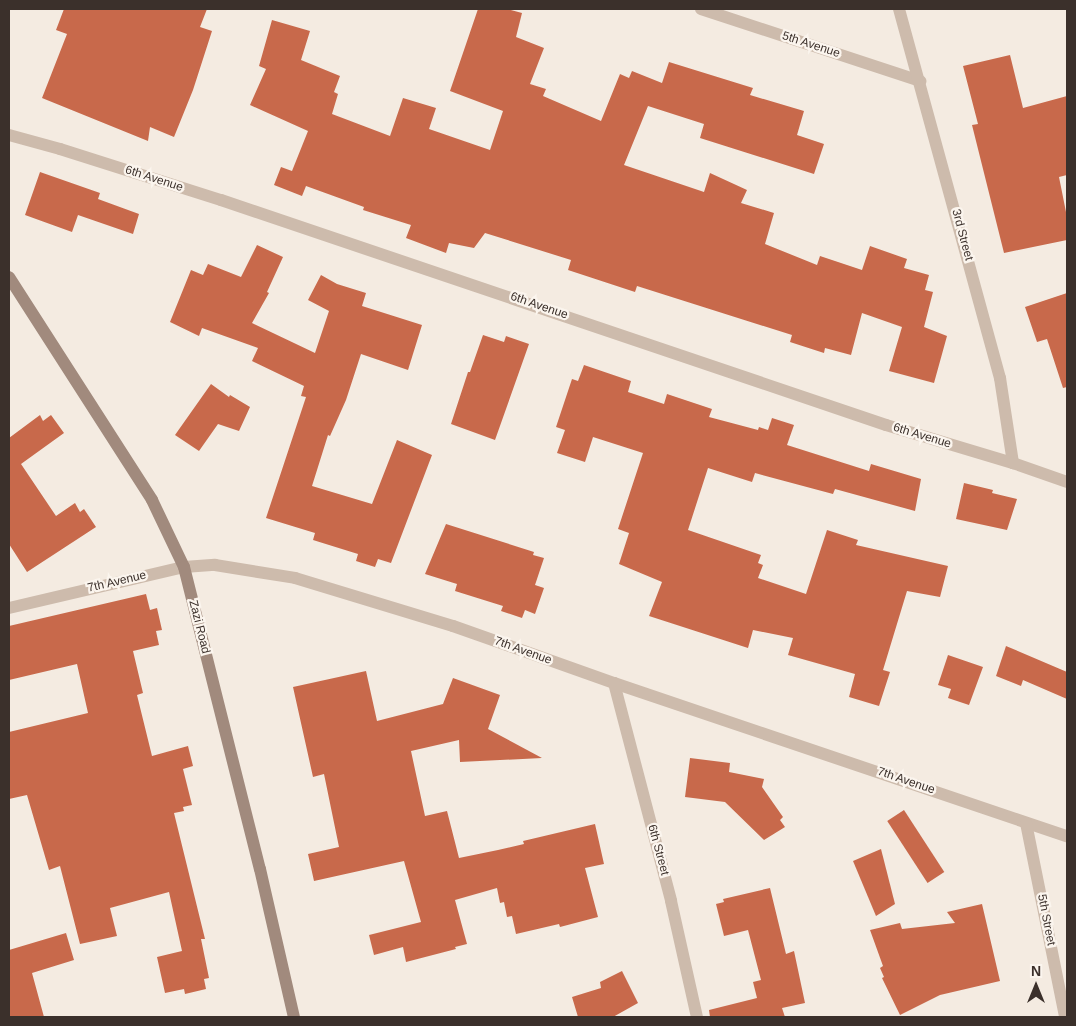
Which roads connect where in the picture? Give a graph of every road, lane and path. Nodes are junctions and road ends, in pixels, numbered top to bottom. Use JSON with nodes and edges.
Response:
{"nodes":[{"id":1,"x":701,"y":9,"type":"edge"},
{"id":2,"x":899,"y":9,"type":"edge"},
{"id":3,"x":920,"y":81,"type":"junction"},
{"id":4,"x":9,"y":135,"type":"edge"},
{"id":5,"x":9,"y":277,"type":"edge"},
{"id":6,"x":1014,"y":463,"type":"junction"},
{"id":7,"x":1067,"y":482,"type":"edge"},
{"id":8,"x":184,"y":567,"type":"junction"},
{"id":9,"x":9,"y":608,"type":"edge"},
{"id":10,"x":614,"y":683,"type":"junction"},
{"id":11,"x":1026,"y":823,"type":"junction"},
{"id":12,"x":1067,"y":836,"type":"edge"},
{"id":13,"x":294,"y":1017,"type":"edge"},
{"id":14,"x":697,"y":1017,"type":"edge"},
{"id":15,"x":1065,"y":1017,"type":"edge"}],
"edges":[{"from":1,"to":3,"type":"street","name":"5th Avenue"},
{"from":2,"to":3,"type":"street","name":"3rd Street"},
{"from":3,"to":6,"type":"street","name":"3rd Street"},
{"from":4,"to":6,"type":"street","name":"6th Avenue"},
{"from":5,"to":8,"type":"street","name":"Zazi Road"},
{"from":6,"to":7,"type":"street","name":"6th Avenue"},
{"from":8,"to":9,"type":"street","name":"7th Avenue"},
{"from":8,"to":10,"type":"street","name":"7th Avenue"},
{"from":8,"to":13,"type":"street","name":"Zazi Road"},
{"from":10,"to":11,"type":"street","name":"7th Avenue"},
{"from":10,"to":14,"type":"street","name":"6th Street"},
{"from":11,"to":12,"type":"street","name":"7th Avenue"},
{"from":11,"to":15,"type":"street","name":"5th Street"}]}
